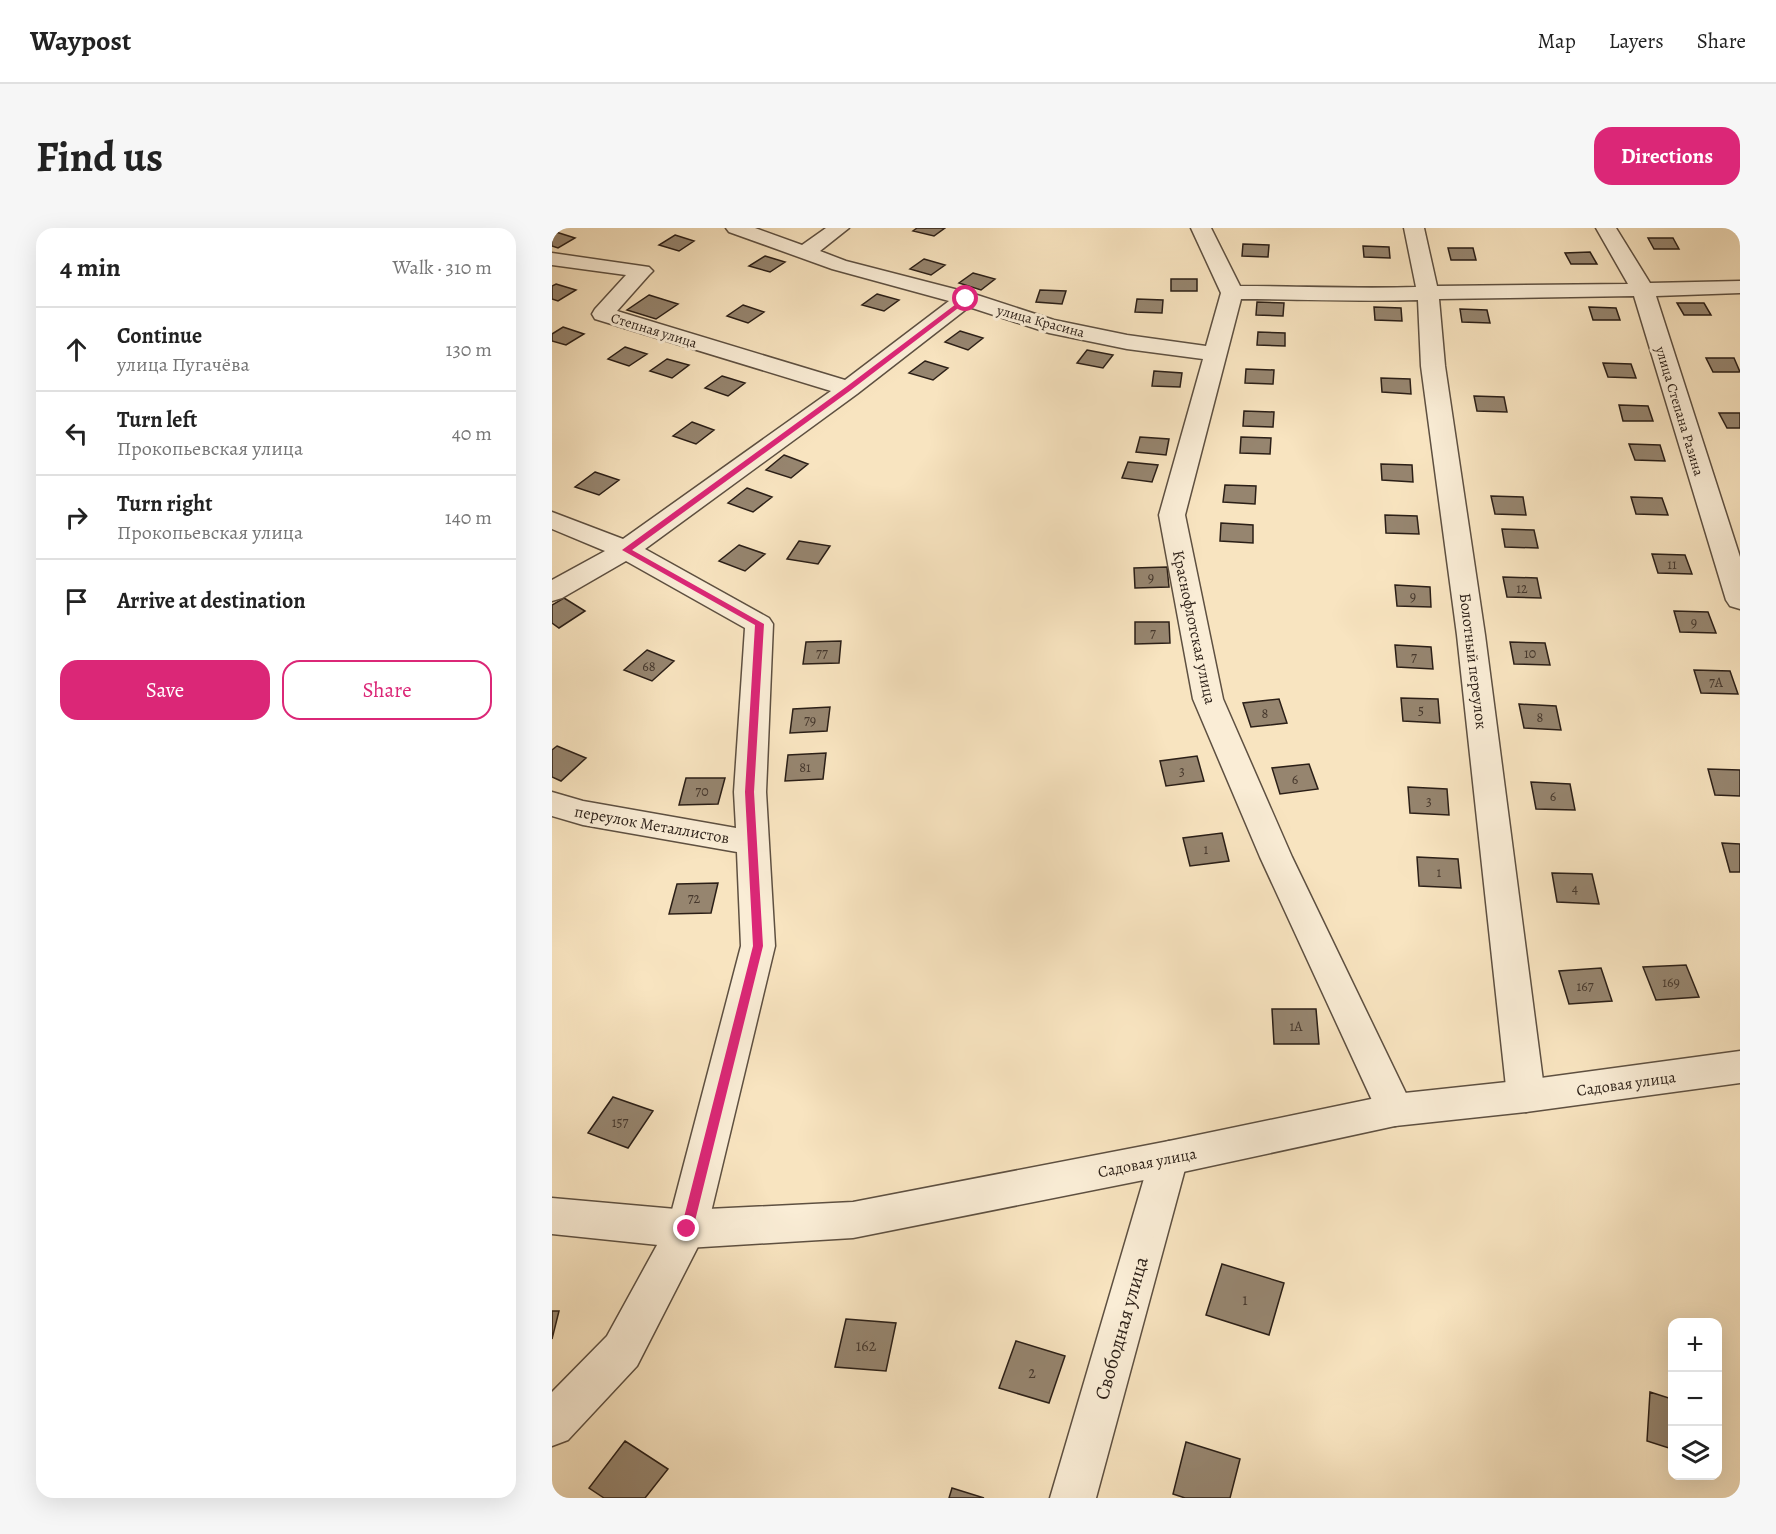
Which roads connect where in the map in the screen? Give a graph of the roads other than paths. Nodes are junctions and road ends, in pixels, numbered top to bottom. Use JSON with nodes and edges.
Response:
{"nodes":[{"id":1,"x":736,"y":228,"type":"edge"},
{"id":2,"x":839,"y":228,"type":"edge"},
{"id":3,"x":1201,"y":228,"type":"edge"},
{"id":4,"x":1414,"y":228,"type":"edge"},
{"id":5,"x":1606,"y":228,"type":"edge"},
{"id":6,"x":804,"y":253,"type":"junction"},
{"id":7,"x":552,"y":259,"type":"edge"},
{"id":8,"x":1740,"y":287,"type":"edge"},
{"id":9,"x":1643,"y":290,"type":"junction"},
{"id":10,"x":1232,"y":292,"type":"junction"},
{"id":11,"x":1428,"y":292,"type":"junction"},
{"id":12,"x":966,"y":299,"type":"junction"},
{"id":13,"x":1214,"y":354,"type":"junction"},
{"id":14,"x":849,"y":389,"type":"junction"},
{"id":15,"x":552,"y":520,"type":"edge"},
{"id":16,"x":626,"y":550,"type":"junction"},
{"id":17,"x":552,"y":592,"type":"edge"},
{"id":18,"x":1740,"y":600,"type":"edge"},
{"id":19,"x":552,"y":804,"type":"edge"},
{"id":20,"x":753,"y":843,"type":"junction"},
{"id":21,"x":1740,"y":1067,"type":"edge"},
{"id":22,"x":1526,"y":1096,"type":"junction"},
{"id":23,"x":1395,"y":1110,"type":"junction"},
{"id":24,"x":1169,"y":1158,"type":"junction"},
{"id":25,"x":552,"y":1216,"type":"edge"},
{"id":26,"x":687,"y":1229,"type":"junction"},
{"id":27,"x":552,"y":1424,"type":"edge"},
{"id":28,"x":1073,"y":1498,"type":"edge"}],
"edges":[{"from":1,"to":6,"type":"street","name":"улица Красина"},
{"from":2,"to":6,"type":"street"},
{"from":3,"to":10,"type":"street"},
{"from":4,"to":11,"type":"street","name":"Болотный переулок"},
{"from":5,"to":9,"type":"street","name":"улица Степана Разина"},
{"from":6,"to":12,"type":"street","name":"улица Красина"},
{"from":7,"to":14,"type":"street","name":"Степная улица"},
{"from":8,"to":9,"type":"street"},
{"from":9,"to":11,"type":"street"},
{"from":9,"to":18,"type":"street","name":"улица Степана Разина"},
{"from":10,"to":11,"type":"street"},
{"from":10,"to":13,"type":"street","name":"Краснофлотская улица"},
{"from":11,"to":22,"type":"street","name":"Болотный переулок"},
{"from":12,"to":13,"type":"street","name":"улица Красина"},
{"from":12,"to":14,"type":"street"},
{"from":13,"to":23,"type":"street","name":"Краснофлотская улица"},
{"from":14,"to":16,"type":"street"},
{"from":15,"to":16,"type":"street"},
{"from":16,"to":17,"type":"street"},
{"from":16,"to":20,"type":"street"},
{"from":19,"to":20,"type":"street","name":"переулок Металлистов"},
{"from":20,"to":26,"type":"street"},
{"from":21,"to":22,"type":"street","name":"Садовая улица"},
{"from":22,"to":23,"type":"street","name":"Садовая улица"},
{"from":23,"to":24,"type":"street","name":"Садовая улица"},
{"from":24,"to":26,"type":"street","name":"Садовая улица"},
{"from":24,"to":28,"type":"street","name":"Свободная улица"},
{"from":25,"to":26,"type":"street","name":"Садовая улица"},
{"from":26,"to":27,"type":"street"}]}
